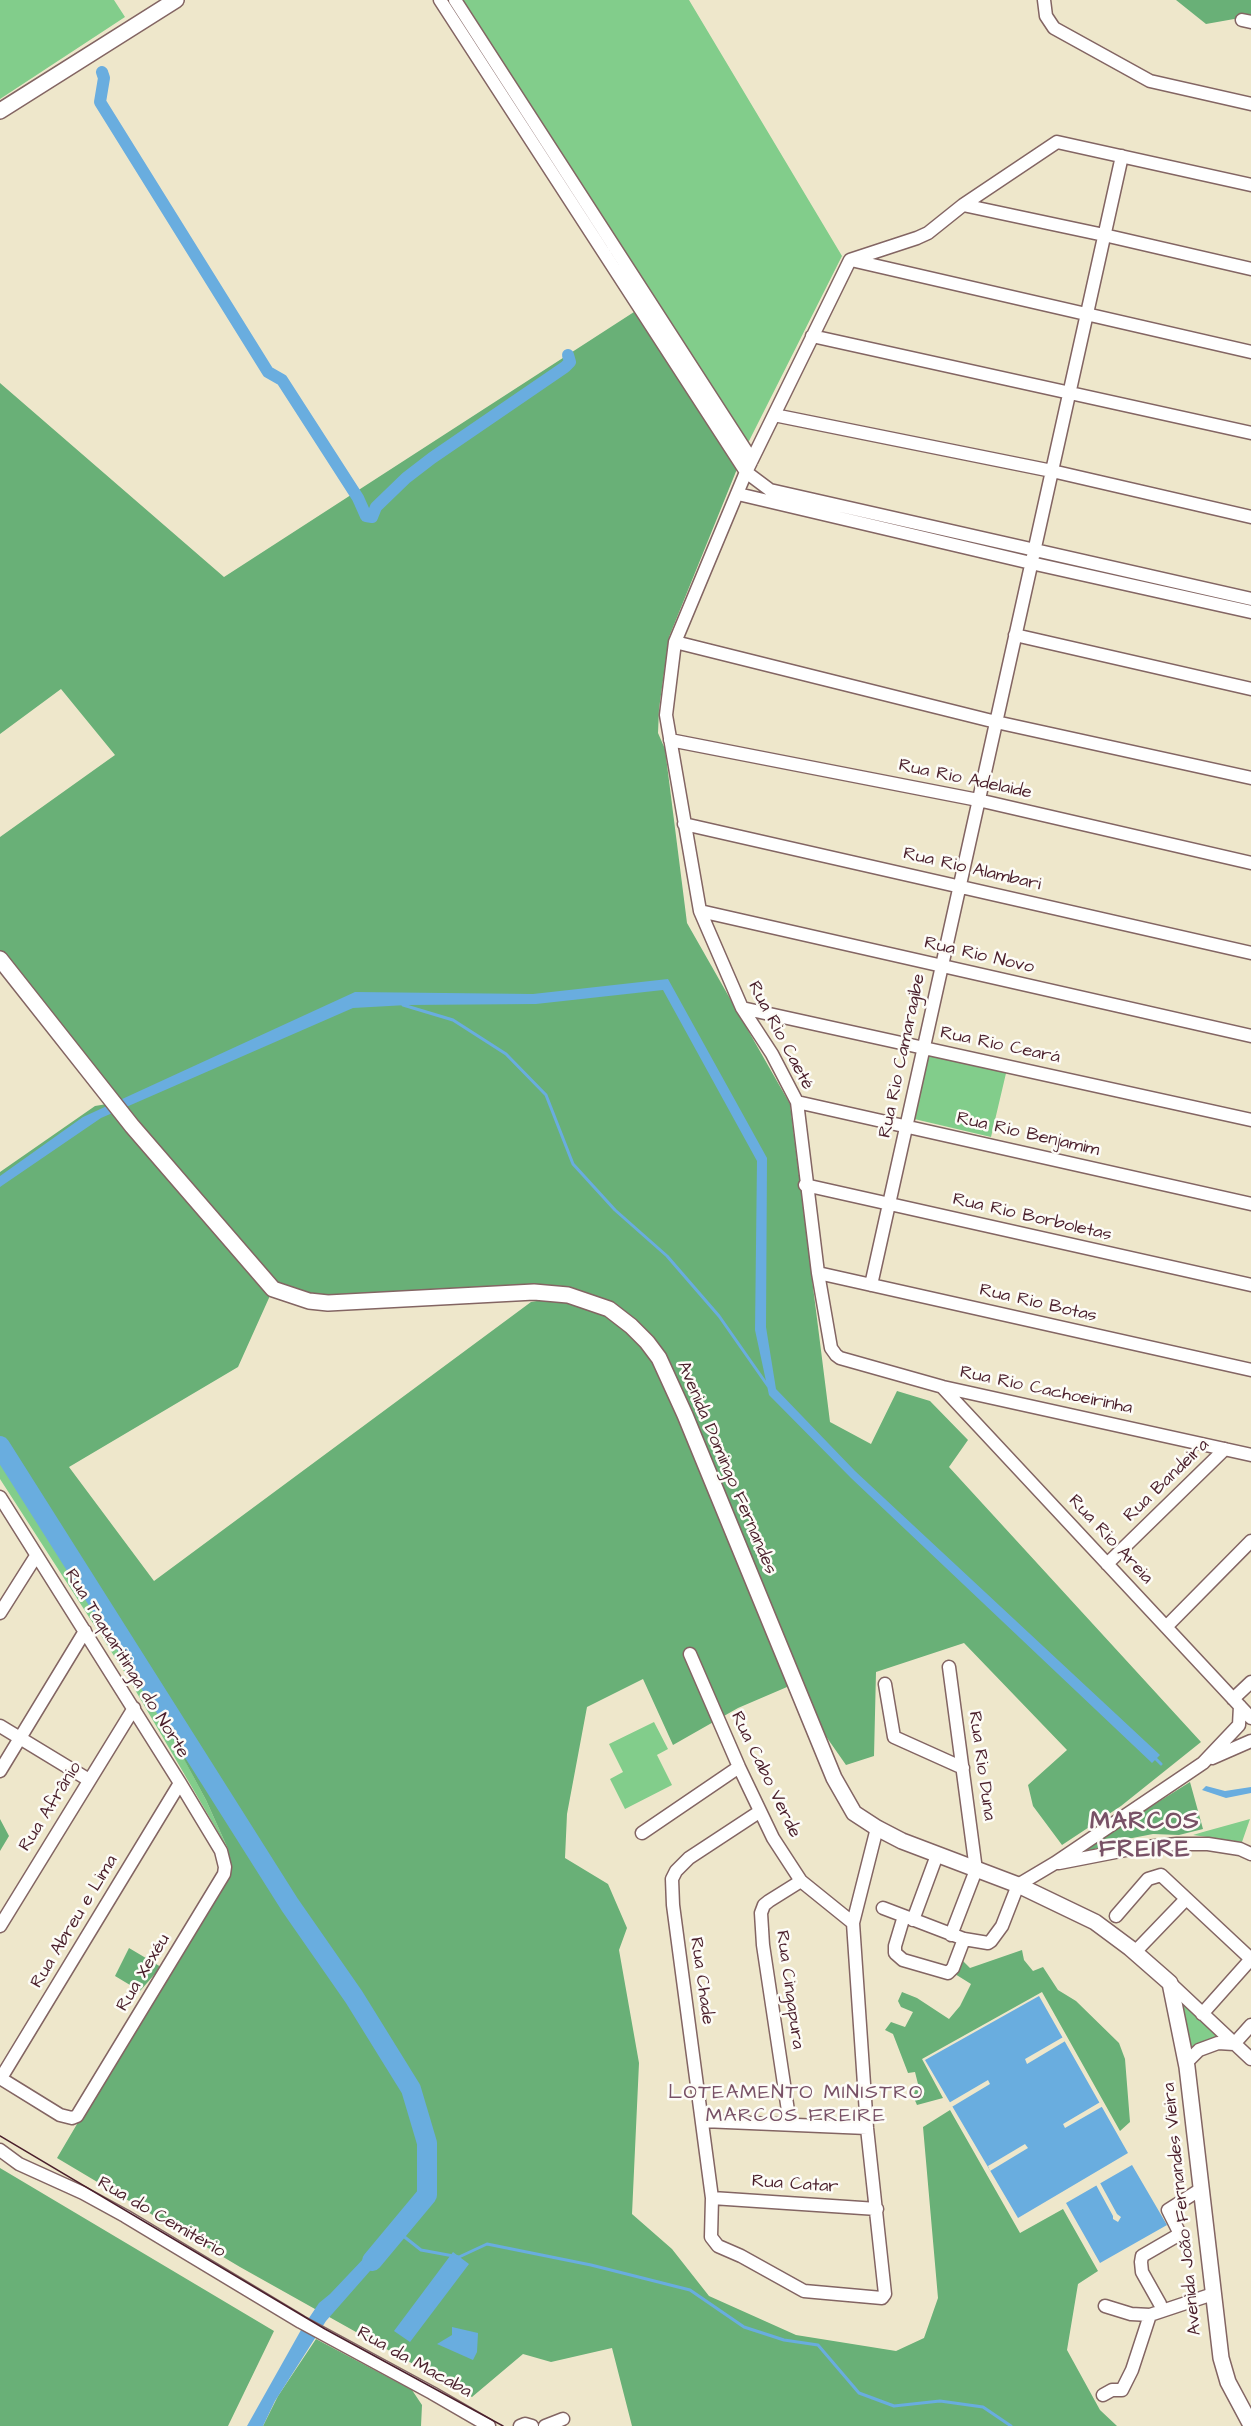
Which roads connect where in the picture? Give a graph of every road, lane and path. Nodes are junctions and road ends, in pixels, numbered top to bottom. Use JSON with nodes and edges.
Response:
{"nodes":[{"id":1,"x":176,"y":0,"type":"edge"},
{"id":2,"x":440,"y":0,"type":"edge"},
{"id":3,"x":455,"y":0,"type":"edge"},
{"id":4,"x":1044,"y":0,"type":"edge"},
{"id":5,"x":1251,"y":104,"type":"edge"},
{"id":6,"x":0,"y":111,"type":"edge"},
{"id":7,"x":1122,"y":156,"type":"junction"},
{"id":8,"x":1251,"y":184,"type":"edge"},
{"id":9,"x":963,"y":205,"type":"junction"},
{"id":10,"x":1104,"y":235,"type":"junction"},
{"id":11,"x":850,"y":260,"type":"junction"},
{"id":12,"x":1251,"y":269,"type":"edge"},
{"id":13,"x":1087,"y":314,"type":"junction"},
{"id":14,"x":813,"y":336,"type":"junction"},
{"id":15,"x":1251,"y":352,"type":"edge"},
{"id":16,"x":1069,"y":393,"type":"junction"},
{"id":17,"x":774,"y":415,"type":"junction"},
{"id":18,"x":1251,"y":433,"type":"edge"},
{"id":19,"x":752,"y":460,"type":"junction"},
{"id":20,"x":1052,"y":471,"type":"junction"},
{"id":21,"x":746,"y":472,"type":"junction"},
{"id":22,"x":738,"y":494,"type":"junction"},
{"id":23,"x":1251,"y":517,"type":"edge"},
{"id":24,"x":1033,"y":557,"type":"junction"},
{"id":25,"x":1251,"y":599,"type":"edge"},
{"id":26,"x":1251,"y":612,"type":"edge"},
{"id":27,"x":1015,"y":635,"type":"junction"},
{"id":28,"x":675,"y":642,"type":"junction"},
{"id":29,"x":1251,"y":689,"type":"edge"},
{"id":30,"x":996,"y":723,"type":"junction"},
{"id":31,"x":670,"y":740,"type":"junction"},
{"id":32,"x":1251,"y":778,"type":"edge"},
{"id":33,"x":978,"y":800,"type":"junction"},
{"id":34,"x":684,"y":824,"type":"junction"},
{"id":35,"x":1251,"y":863,"type":"edge"},
{"id":36,"x":959,"y":886,"type":"junction"},
{"id":37,"x":700,"y":911,"type":"junction"},
{"id":38,"x":1251,"y":953,"type":"edge"},
{"id":39,"x":0,"y":959,"type":"edge"},
{"id":40,"x":941,"y":966,"type":"junction"},
{"id":41,"x":742,"y":1008,"type":"junction"},
{"id":42,"x":1251,"y":1036,"type":"edge"},
{"id":43,"x":923,"y":1048,"type":"junction"},
{"id":44,"x":797,"y":1102,"type":"junction"},
{"id":45,"x":1251,"y":1120,"type":"edge"},
{"id":46,"x":906,"y":1126,"type":"junction"},
{"id":47,"x":806,"y":1185,"type":"junction"},
{"id":48,"x":889,"y":1204,"type":"junction"},
{"id":49,"x":1251,"y":1204,"type":"edge"},
{"id":50,"x":818,"y":1273,"type":"junction"},
{"id":51,"x":871,"y":1285,"type":"junction"},
{"id":52,"x":1251,"y":1286,"type":"edge"},
{"id":53,"x":836,"y":1355,"type":"joint"},
{"id":54,"x":1251,"y":1370,"type":"edge"},
{"id":55,"x":943,"y":1387,"type":"junction"},
{"id":56,"x":1225,"y":1449,"type":"junction"},
{"id":57,"x":1250,"y":1452,"type":"edge"},
{"id":58,"x":0,"y":1497,"type":"edge"},
{"id":59,"x":1251,"y":1541,"type":"edge"},
{"id":60,"x":36,"y":1556,"type":"junction"},
{"id":61,"x":1107,"y":1564,"type":"junction"},
{"id":62,"x":0,"y":1613,"type":"edge"},
{"id":63,"x":1166,"y":1627,"type":"junction"},
{"id":64,"x":85,"y":1631,"type":"junction"},
{"id":65,"x":690,"y":1654,"type":"dead end"},
{"id":66,"x":949,"y":1667,"type":"dead end"},
{"id":67,"x":1251,"y":1682,"type":"edge"},
{"id":68,"x":885,"y":1684,"type":"dead end"},
{"id":69,"x":1237,"y":1703,"type":"junction"},
{"id":70,"x":134,"y":1708,"type":"junction"},
{"id":71,"x":1251,"y":1718,"type":"edge"},
{"id":72,"x":0,"y":1726,"type":"edge"},
{"id":73,"x":20,"y":1738,"type":"junction"},
{"id":74,"x":1251,"y":1741,"type":"edge"},
{"id":75,"x":1203,"y":1762,"type":"junction"},
{"id":76,"x":739,"y":1767,"type":"junction"},
{"id":77,"x":963,"y":1768,"type":"junction"},
{"id":78,"x":0,"y":1771,"type":"edge"},
{"id":79,"x":89,"y":1780,"type":"junction"},
{"id":80,"x":180,"y":1783,"type":"junction"},
{"id":81,"x":759,"y":1812,"type":"junction"},
{"id":82,"x":877,"y":1828,"type":"junction"},
{"id":83,"x":642,"y":1833,"type":"dead end"},
{"id":84,"x":221,"y":1851,"type":"joint"},
{"id":85,"x":1251,"y":1854,"type":"edge"},
{"id":86,"x":937,"y":1855,"type":"junction"},
{"id":87,"x":1055,"y":1863,"type":"junction"},
{"id":88,"x":976,"y":1870,"type":"junction"},
{"id":89,"x":801,"y":1881,"type":"junction"},
{"id":90,"x":1018,"y":1886,"type":"junction"},
{"id":91,"x":1186,"y":1899,"type":"junction"},
{"id":92,"x":883,"y":1908,"type":"dead end"},
{"id":93,"x":1116,"y":1916,"type":"dead end"},
{"id":94,"x":908,"y":1918,"type":"junction"},
{"id":95,"x":852,"y":1923,"type":"junction"},
{"id":96,"x":0,"y":1926,"type":"edge"},
{"id":97,"x":951,"y":1935,"type":"junction"},
{"id":98,"x":964,"y":1940,"type":"junction"},
{"id":99,"x":1135,"y":1952,"type":"junction"},
{"id":100,"x":1251,"y":1959,"type":"edge"},
{"id":101,"x":1170,"y":1983,"type":"junction"},
{"id":102,"x":1202,"y":2014,"type":"junction"},
{"id":103,"x":1251,"y":2025,"type":"edge"},
{"id":104,"x":1234,"y":2043,"type":"junction"},
{"id":105,"x":1251,"y":2059,"type":"edge"},
{"id":106,"x":1187,"y":2067,"type":"junction"},
{"id":107,"x":0,"y":2078,"type":"edge"},
{"id":108,"x":703,"y":2121,"type":"junction"},
{"id":109,"x":790,"y":2124,"type":"junction"},
{"id":110,"x":867,"y":2128,"type":"junction"},
{"id":111,"x":0,"y":2150,"type":"edge"},
{"id":112,"x":1201,"y":2189,"type":"junction"},
{"id":113,"x":712,"y":2198,"type":"junction"},
{"id":114,"x":877,"y":2209,"type":"junction"},
{"id":115,"x":1213,"y":2294,"type":"junction"},
{"id":116,"x":1160,"y":2304,"type":"dead end"},
{"id":117,"x":1105,"y":2306,"type":"dead end"},
{"id":118,"x":1150,"y":2314,"type":"junction"},
{"id":119,"x":321,"y":2333,"type":"joint"},
{"id":120,"x":1103,"y":2396,"type":"dead end"},
{"id":121,"x":563,"y":2418,"type":"dead end"},
{"id":122,"x":1251,"y":2425,"type":"edge"},
{"id":123,"x":489,"y":2426,"type":"edge"},
{"id":124,"x":520,"y":2426,"type":"edge"},
{"id":125,"x":532,"y":2426,"type":"edge"},
{"id":126,"x":545,"y":2426,"type":"edge"}],
"edges":[{"from":1,"to":6,"type":"main road"},
{"from":2,"to":21,"type":"street"},
{"from":3,"to":19,"type":"street"},
{"from":4,"to":5,"type":"street"},
{"from":7,"to":8,"type":"street"},
{"from":7,"to":9,"type":"street"},
{"from":7,"to":10,"type":"street","name":"Rua Rio Camaragibe"},
{"from":9,"to":10,"type":"street"},
{"from":9,"to":11,"type":"street"},
{"from":10,"to":12,"type":"street"},
{"from":10,"to":13,"type":"street","name":"Rua Rio Camaragibe"},
{"from":11,"to":13,"type":"street"},
{"from":11,"to":14,"type":"street","name":"Rua Rio Caeté"},
{"from":13,"to":15,"type":"street"},
{"from":13,"to":16,"type":"street","name":"Rua Rio Camaragibe"},
{"from":14,"to":16,"type":"street"},
{"from":14,"to":17,"type":"street","name":"Rua Rio Caeté"},
{"from":16,"to":18,"type":"street"},
{"from":16,"to":20,"type":"street","name":"Rua Rio Camaragibe"},
{"from":17,"to":19,"type":"street","name":"Rua Rio Caeté"},
{"from":17,"to":20,"type":"street"},
{"from":19,"to":21,"type":"street","name":"Rua Rio Caeté"},
{"from":20,"to":23,"type":"street"},
{"from":20,"to":24,"type":"street","name":"Rua Rio Camaragibe"},
{"from":21,"to":22,"type":"street","name":"Rua Rio Caeté"},
{"from":21,"to":24,"type":"street"},
{"from":22,"to":24,"type":"street"},
{"from":22,"to":28,"type":"street","name":"Rua Rio Caeté"},
{"from":24,"to":25,"type":"street"},
{"from":24,"to":26,"type":"street"},
{"from":24,"to":27,"type":"street","name":"Rua Rio Camaragibe"},
{"from":27,"to":29,"type":"street"},
{"from":27,"to":30,"type":"street","name":"Rua Rio Camaragibe"},
{"from":28,"to":30,"type":"street"},
{"from":28,"to":31,"type":"street","name":"Rua Rio Caeté"},
{"from":30,"to":32,"type":"street"},
{"from":30,"to":33,"type":"street","name":"Rua Rio Camaragibe"},
{"from":31,"to":33,"type":"street","name":"Rua Rio Adelaide"},
{"from":31,"to":34,"type":"street","name":"Rua Rio Caeté"},
{"from":33,"to":35,"type":"street","name":"Rua Rio Adelaide"},
{"from":33,"to":36,"type":"street","name":"Rua Rio Camaragibe"},
{"from":34,"to":36,"type":"street","name":"Rua Rio Alambari"},
{"from":34,"to":37,"type":"street","name":"Rua Rio Caeté"},
{"from":36,"to":38,"type":"street","name":"Rua Rio Alambari"},
{"from":36,"to":40,"type":"street","name":"Rua Rio Camaragibe"},
{"from":37,"to":40,"type":"street","name":"Rua Rio Novo"},
{"from":37,"to":41,"type":"street","name":"Rua Rio Caeté"},
{"from":39,"to":82,"type":"main road","name":"Avenida Domingo Fernandes"},
{"from":40,"to":42,"type":"street","name":"Rua Rio Novo"},
{"from":40,"to":43,"type":"street","name":"Rua Rio Camaragibe"},
{"from":41,"to":43,"type":"street","name":"Rua Rio Ceará"},
{"from":41,"to":44,"type":"street","name":"Rua Rio Caeté"},
{"from":43,"to":45,"type":"street","name":"Rua Rio Ceará"},
{"from":43,"to":46,"type":"street","name":"Rua Rio Camaragibe"},
{"from":44,"to":46,"type":"street","name":"Rua Rio Benjamim"},
{"from":44,"to":47,"type":"street","name":"Rua Rio Caeté"},
{"from":46,"to":48,"type":"street","name":"Rua Rio Camaragibe"},
{"from":46,"to":49,"type":"street","name":"Rua Rio Benjamim"},
{"from":47,"to":48,"type":"street","name":"Rua Rio Borboletas"},
{"from":47,"to":50,"type":"street","name":"Rua Rio Caeté"},
{"from":48,"to":51,"type":"street","name":"Rua Rio Camaragibe"},
{"from":48,"to":52,"type":"street","name":"Rua Rio Borboletas"},
{"from":50,"to":51,"type":"street","name":"Rua Rio Botas"},
{"from":50,"to":53,"type":"street","name":"Rua Rio Caeté"},
{"from":51,"to":54,"type":"street","name":"Rua Rio Botas"},
{"from":53,"to":55,"type":"street","name":"Rua Rio Cachoeirinha"},
{"from":55,"to":56,"type":"street","name":"Rua Rio Cachoeirinha"},
{"from":55,"to":61,"type":"street","name":"Rua Rio Areia"},
{"from":56,"to":57,"type":"street","name":"Rua Rio Cachoeirinha"},
{"from":56,"to":61,"type":"street","name":"Rua Bandeira"},
{"from":58,"to":60,"type":"street","name":"Rua Taquaritinga do Norte"},
{"from":59,"to":63,"type":"street"},
{"from":60,"to":62,"type":"street"},
{"from":60,"to":64,"type":"street","name":"Rua Taquaritinga do Norte"},
{"from":61,"to":63,"type":"street","name":"Rua Rio Areia"},
{"from":63,"to":69,"type":"street","name":"Rua Rio Areia"},
{"from":64,"to":70,"type":"street","name":"Rua Taquaritinga do Norte"},
{"from":64,"to":73,"type":"street"},
{"from":65,"to":76,"type":"street","name":"Rua Cabo Verde"},
{"from":66,"to":77,"type":"street","name":"Rua Rio Duna"},
{"from":67,"to":69,"type":"street"},
{"from":68,"to":77,"type":"street"},
{"from":69,"to":71,"type":"street","name":"Rua Rio Areia"},
{"from":69,"to":75,"type":"street"},
{"from":70,"to":79,"type":"street","name":"Rua Afrânio"},
{"from":70,"to":80,"type":"street","name":"Rua Taquaritinga do Norte"},
{"from":72,"to":73,"type":"street"},
{"from":73,"to":78,"type":"street"},
{"from":73,"to":79,"type":"street"},
{"from":74,"to":75,"type":"street"},
{"from":75,"to":87,"type":"street"},
{"from":76,"to":81,"type":"street","name":"Rua Cabo Verde"},
{"from":76,"to":83,"type":"street"},
{"from":77,"to":88,"type":"street","name":"Rua Rio Duna"},
{"from":79,"to":96,"type":"street","name":"Rua Afrânio"},
{"from":80,"to":84,"type":"street","name":"Rua Taquaritinga do Norte"},
{"from":80,"to":107,"type":"street","name":"Rua Abreu e Lima"},
{"from":81,"to":89,"type":"street","name":"Rua Cabo Verde"},
{"from":81,"to":108,"type":"street","name":"Rua Chade"},
{"from":82,"to":86,"type":"main road","name":"Avenida Domingo Fernandes"},
{"from":82,"to":95,"type":"street"},
{"from":84,"to":107,"type":"street","name":"Rua Xexéu"},
{"from":85,"to":87,"type":"street"},
{"from":86,"to":88,"type":"main road","name":"Avenida Domingo Fernandes"},
{"from":86,"to":94,"type":"street"},
{"from":87,"to":90,"type":"street"},
{"from":88,"to":90,"type":"main road","name":"Avenida Domingo Fernandes"},
{"from":88,"to":97,"type":"street"},
{"from":89,"to":95,"type":"street","name":"Rua Cabo Verde"},
{"from":89,"to":109,"type":"street","name":"Rua Cingapura"},
{"from":90,"to":98,"type":"street"},
{"from":90,"to":99,"type":"main road","name":"Avenida Domingo Fernandes"},
{"from":91,"to":93,"type":"street"},
{"from":91,"to":99,"type":"street"},
{"from":91,"to":100,"type":"street"},
{"from":92,"to":94,"type":"street"},
{"from":94,"to":97,"type":"street"},
{"from":94,"to":98,"type":"street"},
{"from":95,"to":110,"type":"street"},
{"from":97,"to":98,"type":"street"},
{"from":99,"to":101,"type":"main road","name":"Avenida Domingo Fernandes"},
{"from":100,"to":102,"type":"street"},
{"from":101,"to":102,"type":"street"},
{"from":101,"to":106,"type":"main road","name":"Avenida João Fernandes Vieira"},
{"from":102,"to":104,"type":"street"},
{"from":103,"to":104,"type":"street"},
{"from":104,"to":105,"type":"street"},
{"from":104,"to":106,"type":"street"},
{"from":106,"to":112,"type":"main road","name":"Avenida João Fernandes Vieira"},
{"from":108,"to":109,"type":"street"},
{"from":108,"to":113,"type":"street","name":"Rua Chade"},
{"from":109,"to":110,"type":"street"},
{"from":110,"to":114,"type":"street"},
{"from":111,"to":119,"type":"street","name":"Rua do Cemitério"},
{"from":112,"to":115,"type":"main road","name":"Avenida João Fernandes Vieira"},
{"from":112,"to":116,"type":"street"},
{"from":113,"to":114,"type":"street","name":"Rua Catar"},
{"from":113,"to":114,"type":"street","name":"Rua Chade"},
{"from":115,"to":118,"type":"street"},
{"from":115,"to":122,"type":"main road","name":"Avenida João Fernandes Vieira"},
{"from":117,"to":118,"type":"street"},
{"from":118,"to":120,"type":"street"},
{"from":119,"to":123,"type":"street","name":"Rua da Macaba"},
{"from":121,"to":126,"type":"street"},
{"from":124,"to":125,"type":"street"}]}
